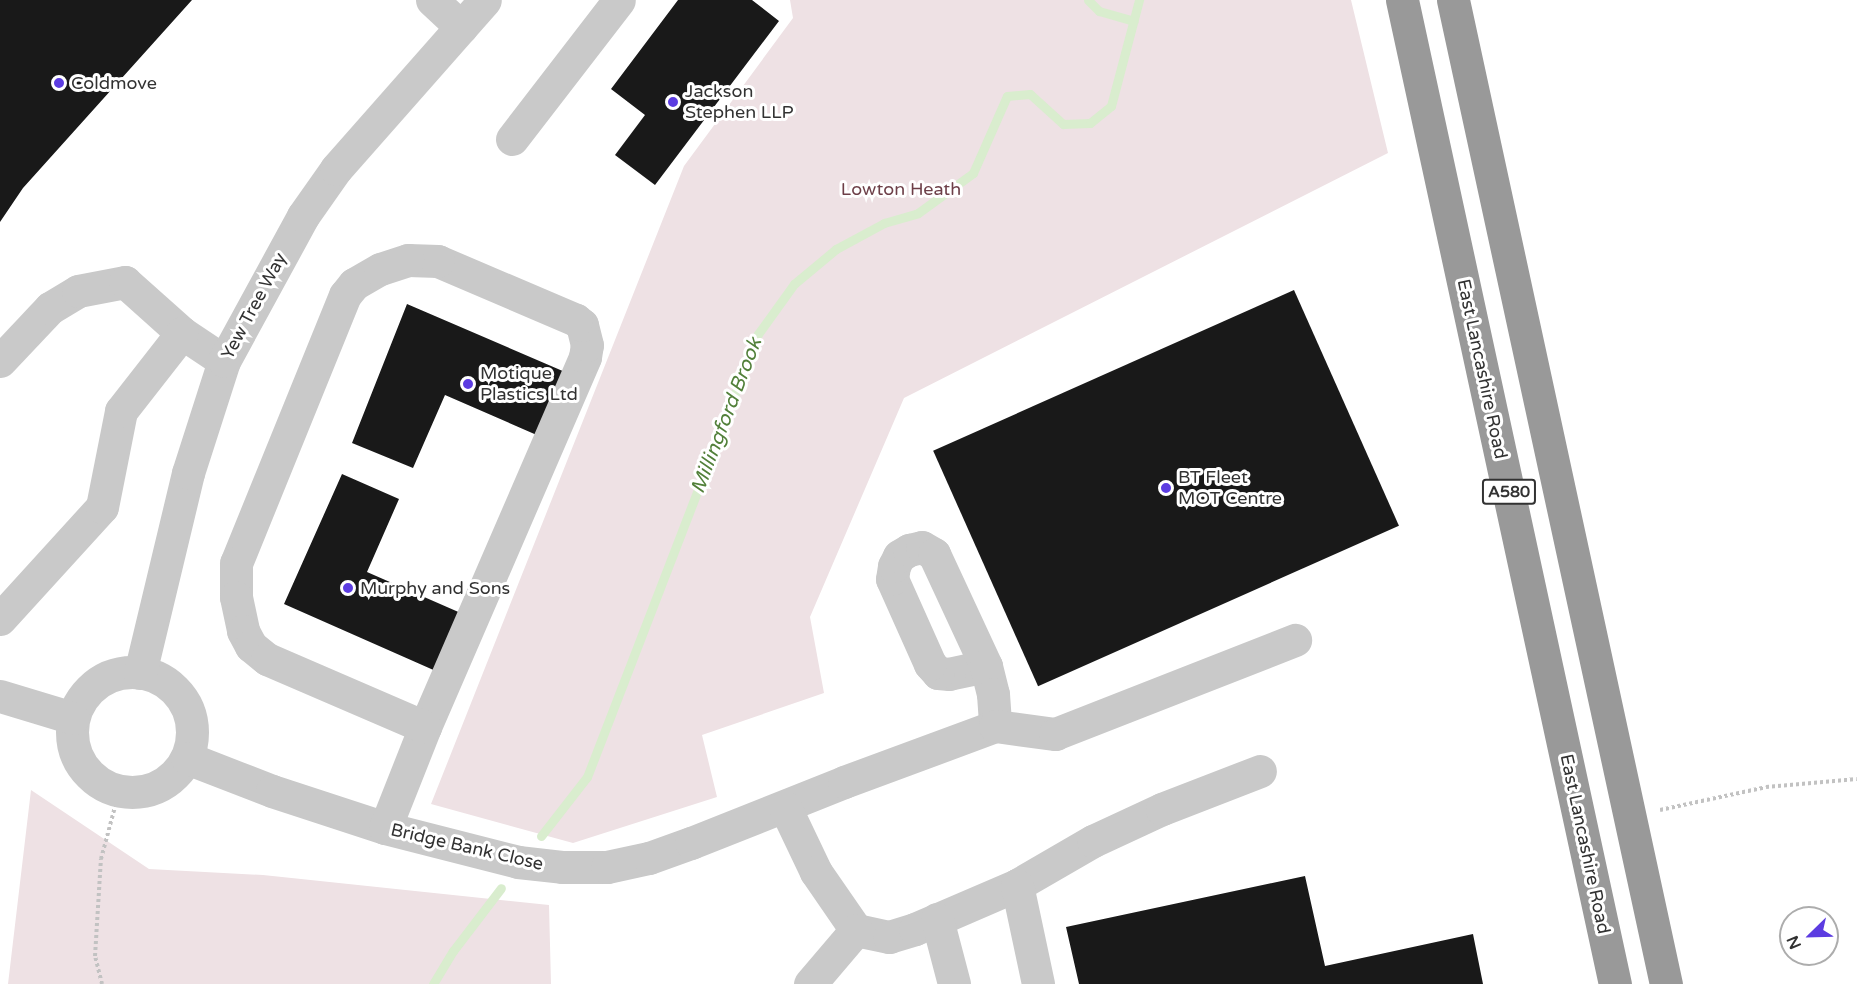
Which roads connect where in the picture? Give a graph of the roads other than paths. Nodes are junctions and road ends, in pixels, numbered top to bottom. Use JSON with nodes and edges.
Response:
{"nodes":[{"id":1,"x":432,"y":0,"type":"edge"},
{"id":2,"x":485,"y":0,"type":"edge"},
{"id":3,"x":619,"y":0,"type":"edge"},
{"id":4,"x":1402,"y":0,"type":"edge"},
{"id":5,"x":1453,"y":0,"type":"edge"},
{"id":6,"x":461,"y":27,"type":"junction"},
{"id":7,"x":512,"y":139,"type":"dead end"},
{"id":8,"x":182,"y":333,"type":"junction"},
{"id":9,"x":0,"y":361,"type":"edge"},
{"id":10,"x":224,"y":361,"type":"junction"},
{"id":11,"x":0,"y":619,"type":"edge"},
{"id":12,"x":1294,"y":640,"type":"dead end"},
{"id":13,"x":986,"y":666,"type":"dead end"},
{"id":14,"x":140,"y":673,"type":"junction"},
{"id":15,"x":0,"y":696,"type":"edge"},
{"id":16,"x":74,"y":718,"type":"junction"},
{"id":17,"x":995,"y":726,"type":"junction"},
{"id":18,"x":425,"y":727,"type":"junction"},
{"id":19,"x":187,"y":758,"type":"junction"},
{"id":20,"x":1260,"y":771,"type":"dead end"},
{"id":21,"x":785,"y":807,"type":"junction"},
{"id":22,"x":386,"y":828,"type":"junction"},
{"id":23,"x":1017,"y":885,"type":"junction"},
{"id":24,"x":937,"y":919,"type":"junction"},
{"id":25,"x":856,"y":930,"type":"junction"},
{"id":26,"x":810,"y":984,"type":"edge"},
{"id":27,"x":954,"y":984,"type":"edge"},
{"id":28,"x":1038,"y":984,"type":"edge"},
{"id":29,"x":1615,"y":984,"type":"edge"},
{"id":30,"x":1666,"y":984,"type":"edge"}],
"edges":[{"from":1,"to":6,"type":"street"},
{"from":2,"to":6,"type":"street","name":"Yew Tree Way"},
{"from":3,"to":7,"type":"street"},
{"from":4,"to":29,"type":"highway","name":"East Lancashire Road","number":"A580"},
{"from":5,"to":30,"type":"highway","number":"A580"},
{"from":6,"to":10,"type":"street","name":"Yew Tree Way"},
{"from":8,"to":9,"type":"street"},
{"from":8,"to":10,"type":"street"},
{"from":8,"to":11,"type":"street"},
{"from":10,"to":14,"type":"street","name":"Yew Tree Way"},
{"from":12,"to":17,"type":"street"},
{"from":13,"to":17,"type":"street"},
{"from":14,"to":16,"type":"street"},
{"from":14,"to":19,"type":"street"},
{"from":15,"to":16,"type":"street"},
{"from":16,"to":19,"type":"street"},
{"from":17,"to":21,"type":"street","name":"Bridge Bank Close"},
{"from":18,"to":18,"type":"street"},
{"from":18,"to":22,"type":"street"},
{"from":19,"to":22,"type":"street","name":"Bridge Bank Close"},
{"from":20,"to":23,"type":"street"},
{"from":21,"to":22,"type":"street","name":"Bridge Bank Close"},
{"from":21,"to":25,"type":"street"},
{"from":23,"to":24,"type":"street"},
{"from":23,"to":28,"type":"street"},
{"from":24,"to":25,"type":"street"},
{"from":24,"to":27,"type":"street"},
{"from":25,"to":26,"type":"street"}]}
